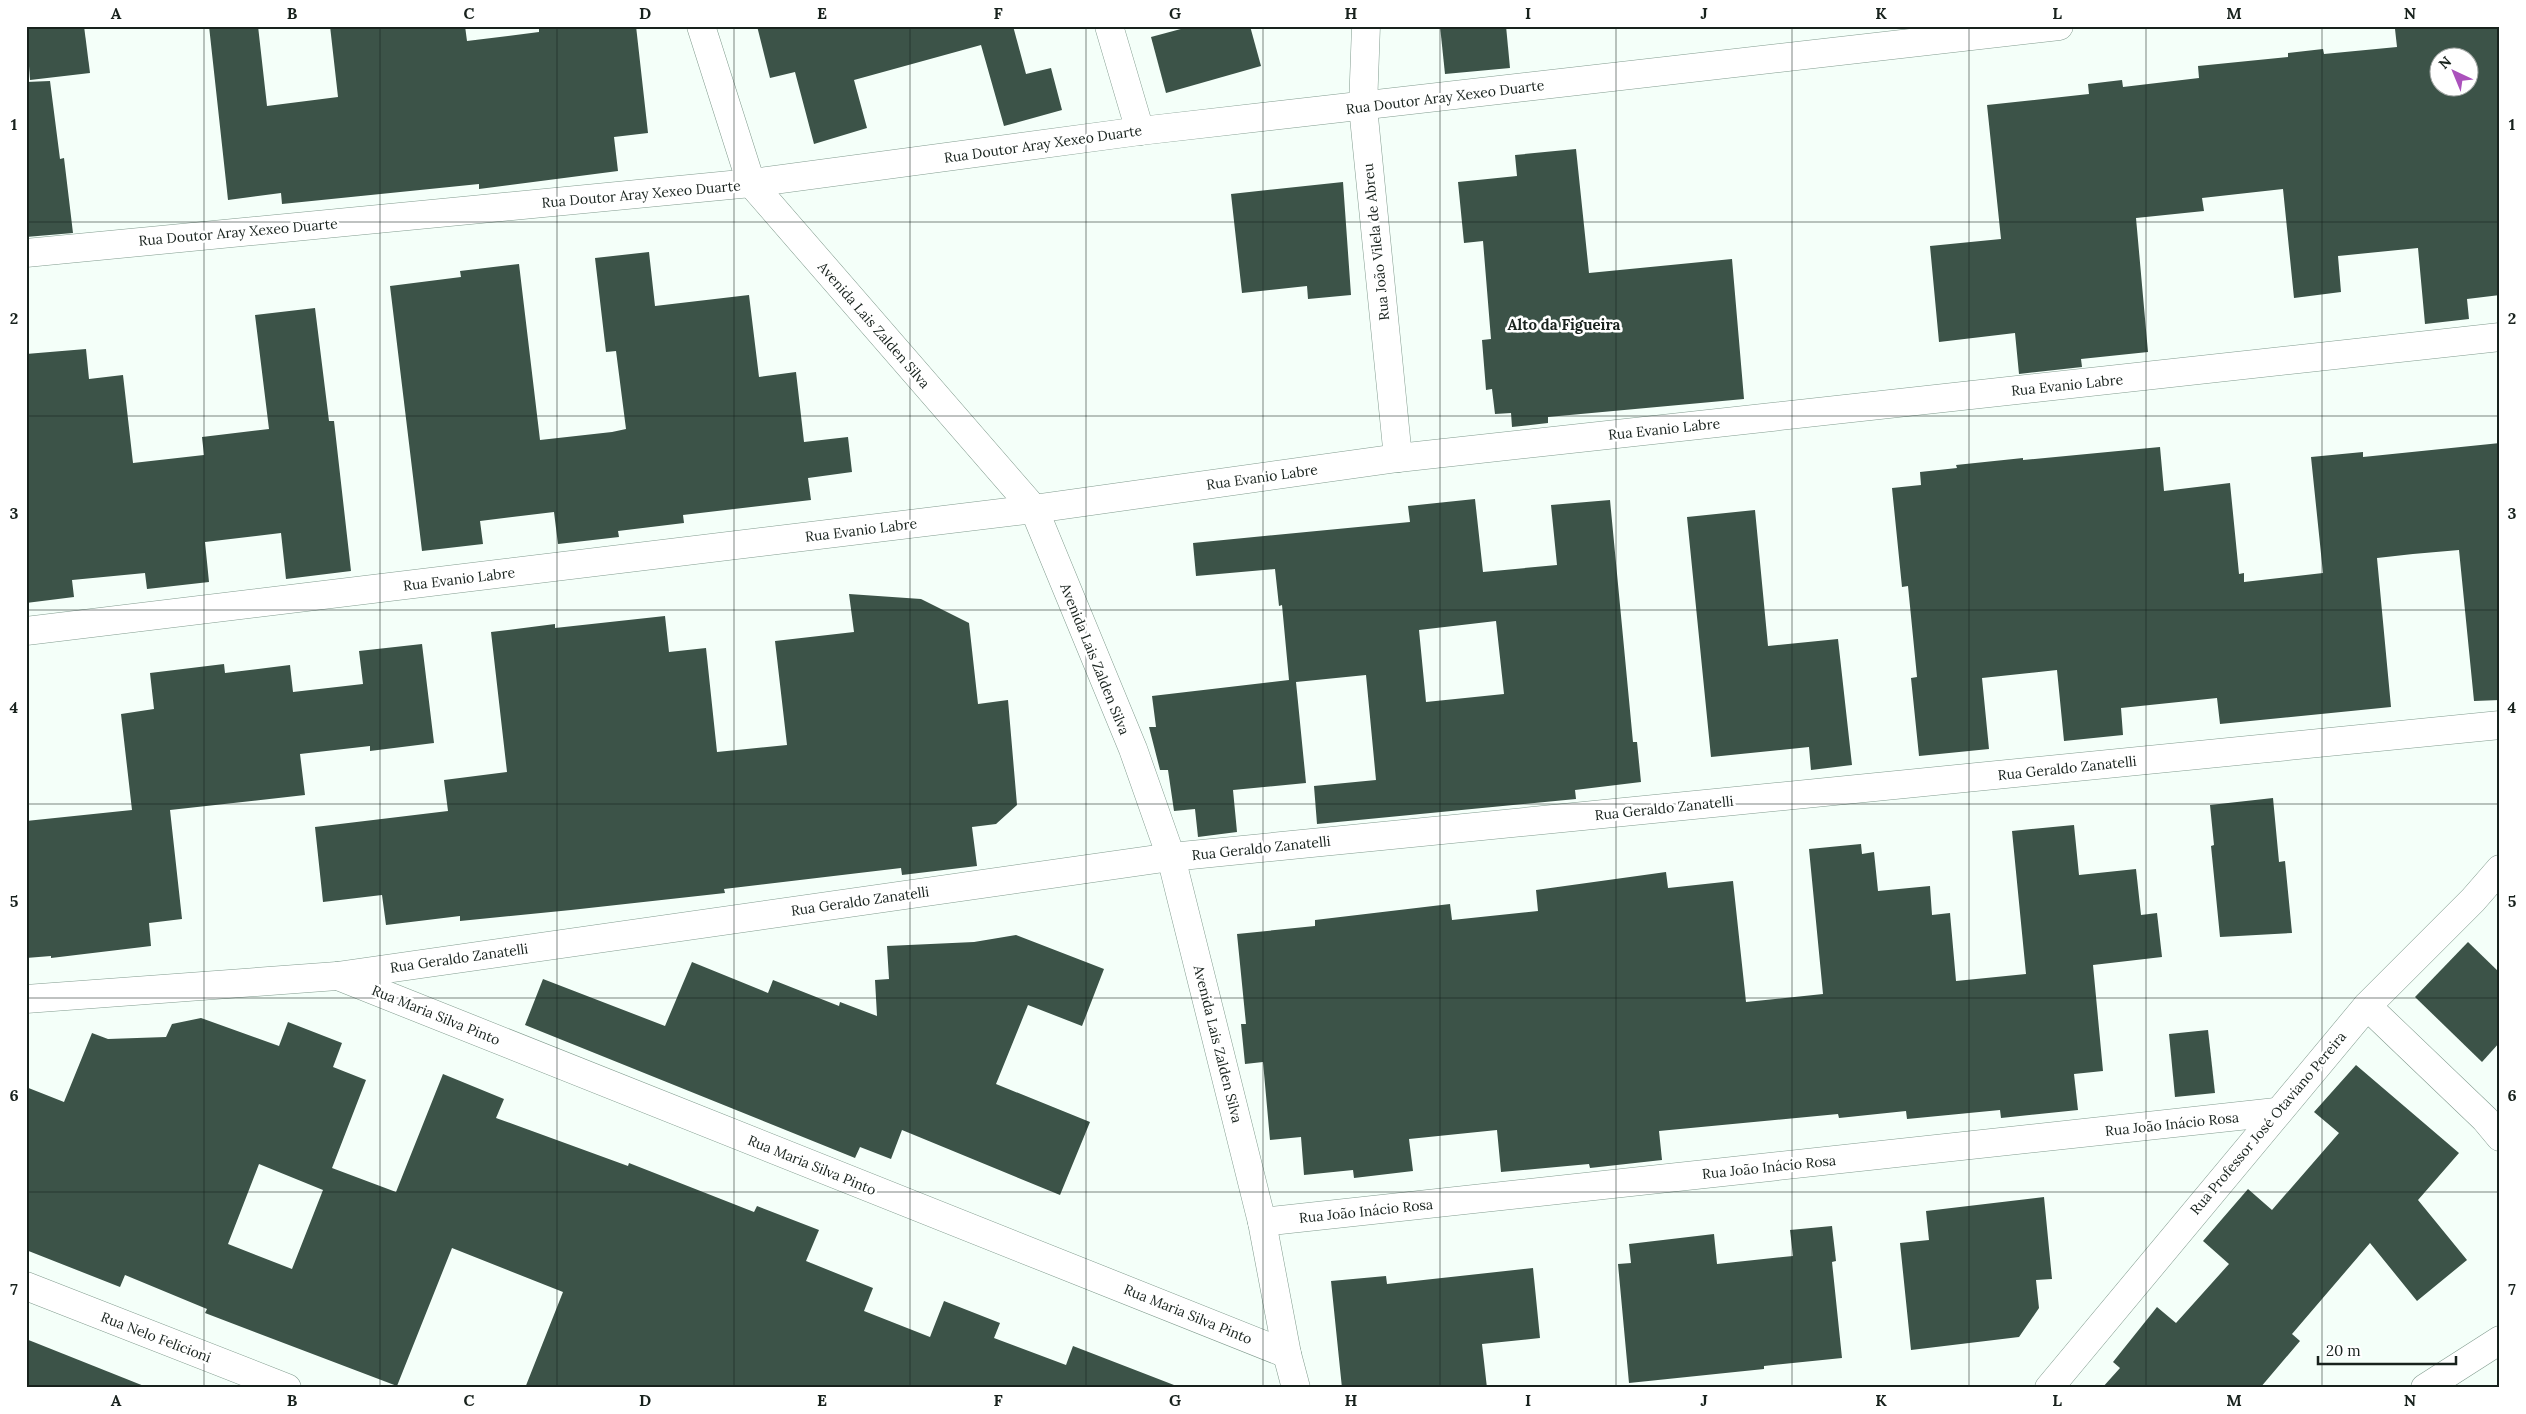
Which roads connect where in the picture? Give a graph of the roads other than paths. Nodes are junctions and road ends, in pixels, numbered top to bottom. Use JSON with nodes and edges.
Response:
{"nodes":[{"id":1,"x":700,"y":26,"type":"edge"},
{"id":2,"x":1109,"y":26,"type":"edge"},
{"id":3,"x":1366,"y":26,"type":"edge"},
{"id":4,"x":2059,"y":26,"type":"edge"},
{"id":5,"x":1363,"y":107,"type":"junction"},
{"id":6,"x":1140,"y":131,"type":"junction"},
{"id":7,"x":751,"y":183,"type":"junction"},
{"id":8,"x":26,"y":253,"type":"edge"},
{"id":9,"x":2500,"y":337,"type":"edge"},
{"id":10,"x":1398,"y":458,"type":"junction"},
{"id":11,"x":1034,"y":509,"type":"junction"},
{"id":12,"x":26,"y":631,"type":"edge"},
{"id":13,"x":2500,"y":725,"type":"edge"},
{"id":14,"x":1171,"y":857,"type":"junction"},
{"id":15,"x":2500,"y":869,"type":"edge"},
{"id":16,"x":337,"y":976,"type":"junction"},
{"id":17,"x":26,"y":999,"type":"edge"},
{"id":18,"x":2367,"y":1006,"type":"junction"},
{"id":19,"x":2276,"y":1112,"type":"junction"},
{"id":20,"x":2500,"y":1137,"type":"edge"},
{"id":21,"x":1262,"y":1222,"type":"junction"},
{"id":22,"x":26,"y":1286,"type":"edge"},
{"id":23,"x":2500,"y":1340,"type":"edge"},
{"id":24,"x":1287,"y":1354,"type":"junction"},
{"id":25,"x":287,"y":1388,"type":"edge"},
{"id":26,"x":1296,"y":1388,"type":"edge"},
{"id":27,"x":2049,"y":1388,"type":"edge"},
{"id":28,"x":2425,"y":1388,"type":"edge"}],
"edges":[{"from":1,"to":7,"type":"street","name":"Avenida Lais Zalden Silva"},
{"from":2,"to":6,"type":"street"},
{"from":3,"to":5,"type":"street","name":"Rua João Vilela de Abreu"},
{"from":4,"to":5,"type":"street","name":"Rua Doutor Aray Xexeo Duarte"},
{"from":5,"to":6,"type":"street","name":"Rua Doutor Aray Xexeo Duarte"},
{"from":5,"to":10,"type":"street","name":"Rua João Vilela de Abreu"},
{"from":6,"to":7,"type":"street","name":"Rua Doutor Aray Xexeo Duarte"},
{"from":7,"to":8,"type":"street","name":"Rua Doutor Aray Xexeo Duarte"},
{"from":7,"to":11,"type":"street","name":"Avenida Lais Zalden Silva"},
{"from":9,"to":10,"type":"street","name":"Rua Evanio Labre"},
{"from":10,"to":11,"type":"street","name":"Rua Evanio Labre"},
{"from":11,"to":12,"type":"street","name":"Rua Evanio Labre"},
{"from":11,"to":14,"type":"street","name":"Avenida Lais Zalden Silva"},
{"from":13,"to":14,"type":"street","name":"Rua Geraldo Zanatelli"},
{"from":14,"to":16,"type":"street","name":"Rua Geraldo Zanatelli"},
{"from":14,"to":21,"type":"street","name":"Avenida Lais Zalden Silva"},
{"from":15,"to":18,"type":"street","name":"Rua Professor José Otaviano Pereira"},
{"from":16,"to":17,"type":"street","name":"Rua Geraldo Zanatelli"},
{"from":16,"to":24,"type":"street","name":"Rua Maria Silva Pinto"},
{"from":18,"to":19,"type":"street","name":"Rua Professor José Otaviano Pereira"},
{"from":18,"to":20,"type":"street"},
{"from":19,"to":21,"type":"street","name":"Rua João Inácio Rosa"},
{"from":19,"to":27,"type":"street","name":"Rua Professor José Otaviano Pereira"},
{"from":21,"to":24,"type":"street","name":"Avenida Lais Zalden Silva"},
{"from":22,"to":25,"type":"street","name":"Rua Nelo Felicioni"},
{"from":23,"to":28,"type":"street"},
{"from":24,"to":26,"type":"street","name":"Avenida Lais Zalden Silva"}]}
